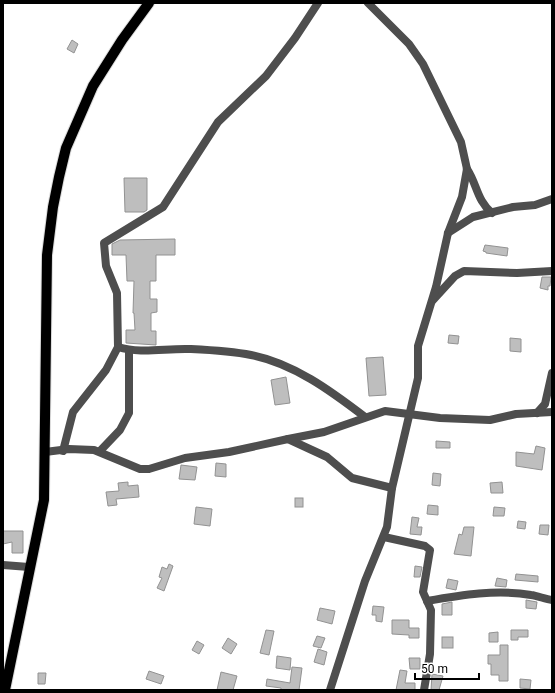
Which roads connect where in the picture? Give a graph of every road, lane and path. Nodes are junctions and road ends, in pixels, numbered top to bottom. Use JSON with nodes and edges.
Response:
{"nodes":[{"id":1,"x":149,"y":3,"type":"edge"},
{"id":2,"x":318,"y":3,"type":"edge"},
{"id":3,"x":368,"y":3,"type":"edge"},
{"id":4,"x":467,"y":169,"type":"junction"},
{"id":5,"x":552,"y":199,"type":"edge"},
{"id":6,"x":492,"y":213,"type":"junction"},
{"id":7,"x":448,"y":233,"type":"junction"},
{"id":8,"x":552,"y":271,"type":"edge"},
{"id":9,"x":432,"y":302,"type":"junction"},
{"id":10,"x":118,"y":348,"type":"junction"},
{"id":11,"x":130,"y":351,"type":"junction"},
{"id":12,"x":552,"y":373,"type":"edge"},
{"id":13,"x":552,"y":412,"type":"edge"},
{"id":14,"x":537,"y":413,"type":"junction"},
{"id":15,"x":410,"y":415,"type":"junction"},
{"id":16,"x":365,"y":417,"type":"junction"},
{"id":17,"x":288,"y":440,"type":"junction"},
{"id":18,"x":63,"y":451,"type":"junction"},
{"id":19,"x":100,"y":451,"type":"junction"},
{"id":20,"x":45,"y":452,"type":"junction"},
{"id":21,"x":392,"y":488,"type":"junction"},
{"id":22,"x":384,"y":537,"type":"junction"},
{"id":23,"x":3,"y":564,"type":"edge"},
{"id":24,"x":29,"y":567,"type":"junction"},
{"id":25,"x":552,"y":600,"type":"edge"},
{"id":26,"x":427,"y":601,"type":"junction"},
{"id":27,"x":5,"y":690,"type":"edge"},
{"id":28,"x":330,"y":690,"type":"edge"},
{"id":29,"x":424,"y":690,"type":"edge"}],
"edges":[{"from":1,"to":20,"type":"main road"},
{"from":2,"to":10,"type":"street"},
{"from":3,"to":4,"type":"street"},
{"from":4,"to":6,"type":"street"},
{"from":4,"to":7,"type":"street"},
{"from":5,"to":6,"type":"street"},
{"from":6,"to":7,"type":"street"},
{"from":7,"to":9,"type":"street"},
{"from":8,"to":9,"type":"street"},
{"from":9,"to":15,"type":"street"},
{"from":10,"to":11,"type":"street"},
{"from":10,"to":18,"type":"street"},
{"from":11,"to":16,"type":"street"},
{"from":11,"to":19,"type":"street"},
{"from":12,"to":14,"type":"street"},
{"from":13,"to":14,"type":"street"},
{"from":14,"to":15,"type":"street"},
{"from":15,"to":16,"type":"street"},
{"from":15,"to":21,"type":"street"},
{"from":16,"to":17,"type":"street"},
{"from":17,"to":19,"type":"street"},
{"from":17,"to":21,"type":"street"},
{"from":18,"to":19,"type":"street"},
{"from":18,"to":20,"type":"street"},
{"from":20,"to":24,"type":"main road"},
{"from":21,"to":22,"type":"street"},
{"from":22,"to":26,"type":"street"},
{"from":22,"to":28,"type":"street"},
{"from":23,"to":24,"type":"street"},
{"from":24,"to":27,"type":"main road"},
{"from":25,"to":26,"type":"street"},
{"from":26,"to":29,"type":"street"}]}
